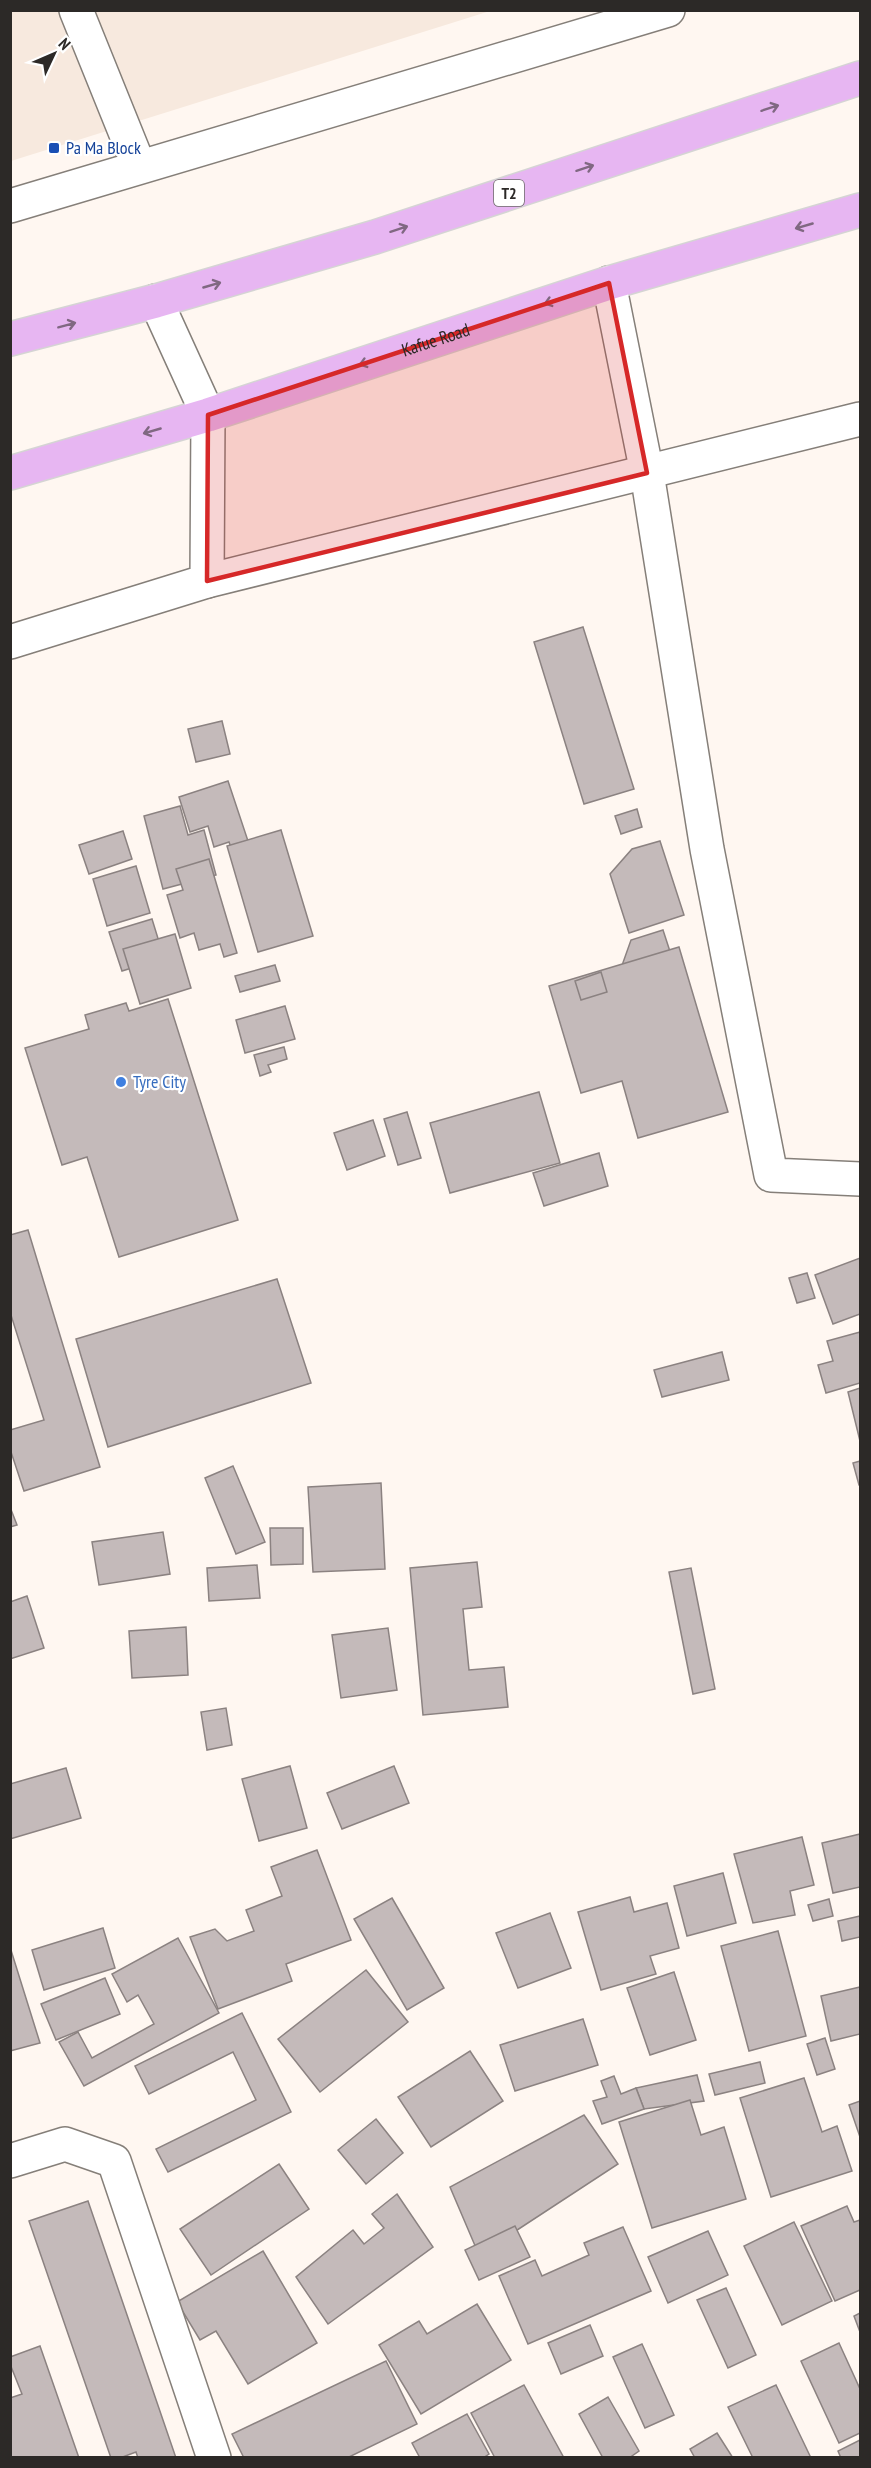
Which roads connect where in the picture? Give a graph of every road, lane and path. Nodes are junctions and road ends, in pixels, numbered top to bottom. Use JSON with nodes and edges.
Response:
{"nodes":[{"id":1,"x":76,"y":10,"type":"edge"},
{"id":2,"x":668,"y":10,"type":"edge"},
{"id":3,"x":861,"y":78,"type":"edge"},
{"id":4,"x":140,"y":166,"type":"junction"},
{"id":5,"x":10,"y":206,"type":"edge"},
{"id":6,"x":861,"y":210,"type":"edge"},
{"id":7,"x":609,"y":283,"type":"junction"},
{"id":8,"x":156,"y":301,"type":"junction"},
{"id":9,"x":10,"y":339,"type":"edge"},
{"id":10,"x":208,"y":415,"type":"junction"},
{"id":11,"x":861,"y":419,"type":"edge"},
{"id":12,"x":10,"y":472,"type":"edge"},
{"id":13,"x":647,"y":473,"type":"junction"},
{"id":14,"x":207,"y":581,"type":"junction"},
{"id":15,"x":10,"y":642,"type":"edge"},
{"id":16,"x":861,"y":1179,"type":"edge"},
{"id":17,"x":10,"y":2161,"type":"edge"},
{"id":18,"x":213,"y":2457,"type":"edge"}],
"edges":[{"from":1,"to":4,"type":"street"},
{"from":2,"to":4,"type":"street"},
{"from":8,"to":3,"type":"main road","number":"T2","one_way":true},
{"from":4,"to":5,"type":"street"},
{"from":6,"to":7,"type":"main road","name":"Kafue Road","one_way":true},
{"from":7,"to":10,"type":"main road","name":"Kafue Road","one_way":true},
{"from":7,"to":13,"type":"street"},
{"from":9,"to":8,"type":"main road","number":"T2","one_way":true},
{"from":8,"to":10,"type":"street"},
{"from":10,"to":12,"type":"main road","name":"Kafue Road","one_way":true},
{"from":10,"to":14,"type":"street"},
{"from":11,"to":13,"type":"street"},
{"from":13,"to":14,"type":"street"},
{"from":13,"to":16,"type":"street"},
{"from":14,"to":15,"type":"street"},
{"from":17,"to":18,"type":"street"}]}
